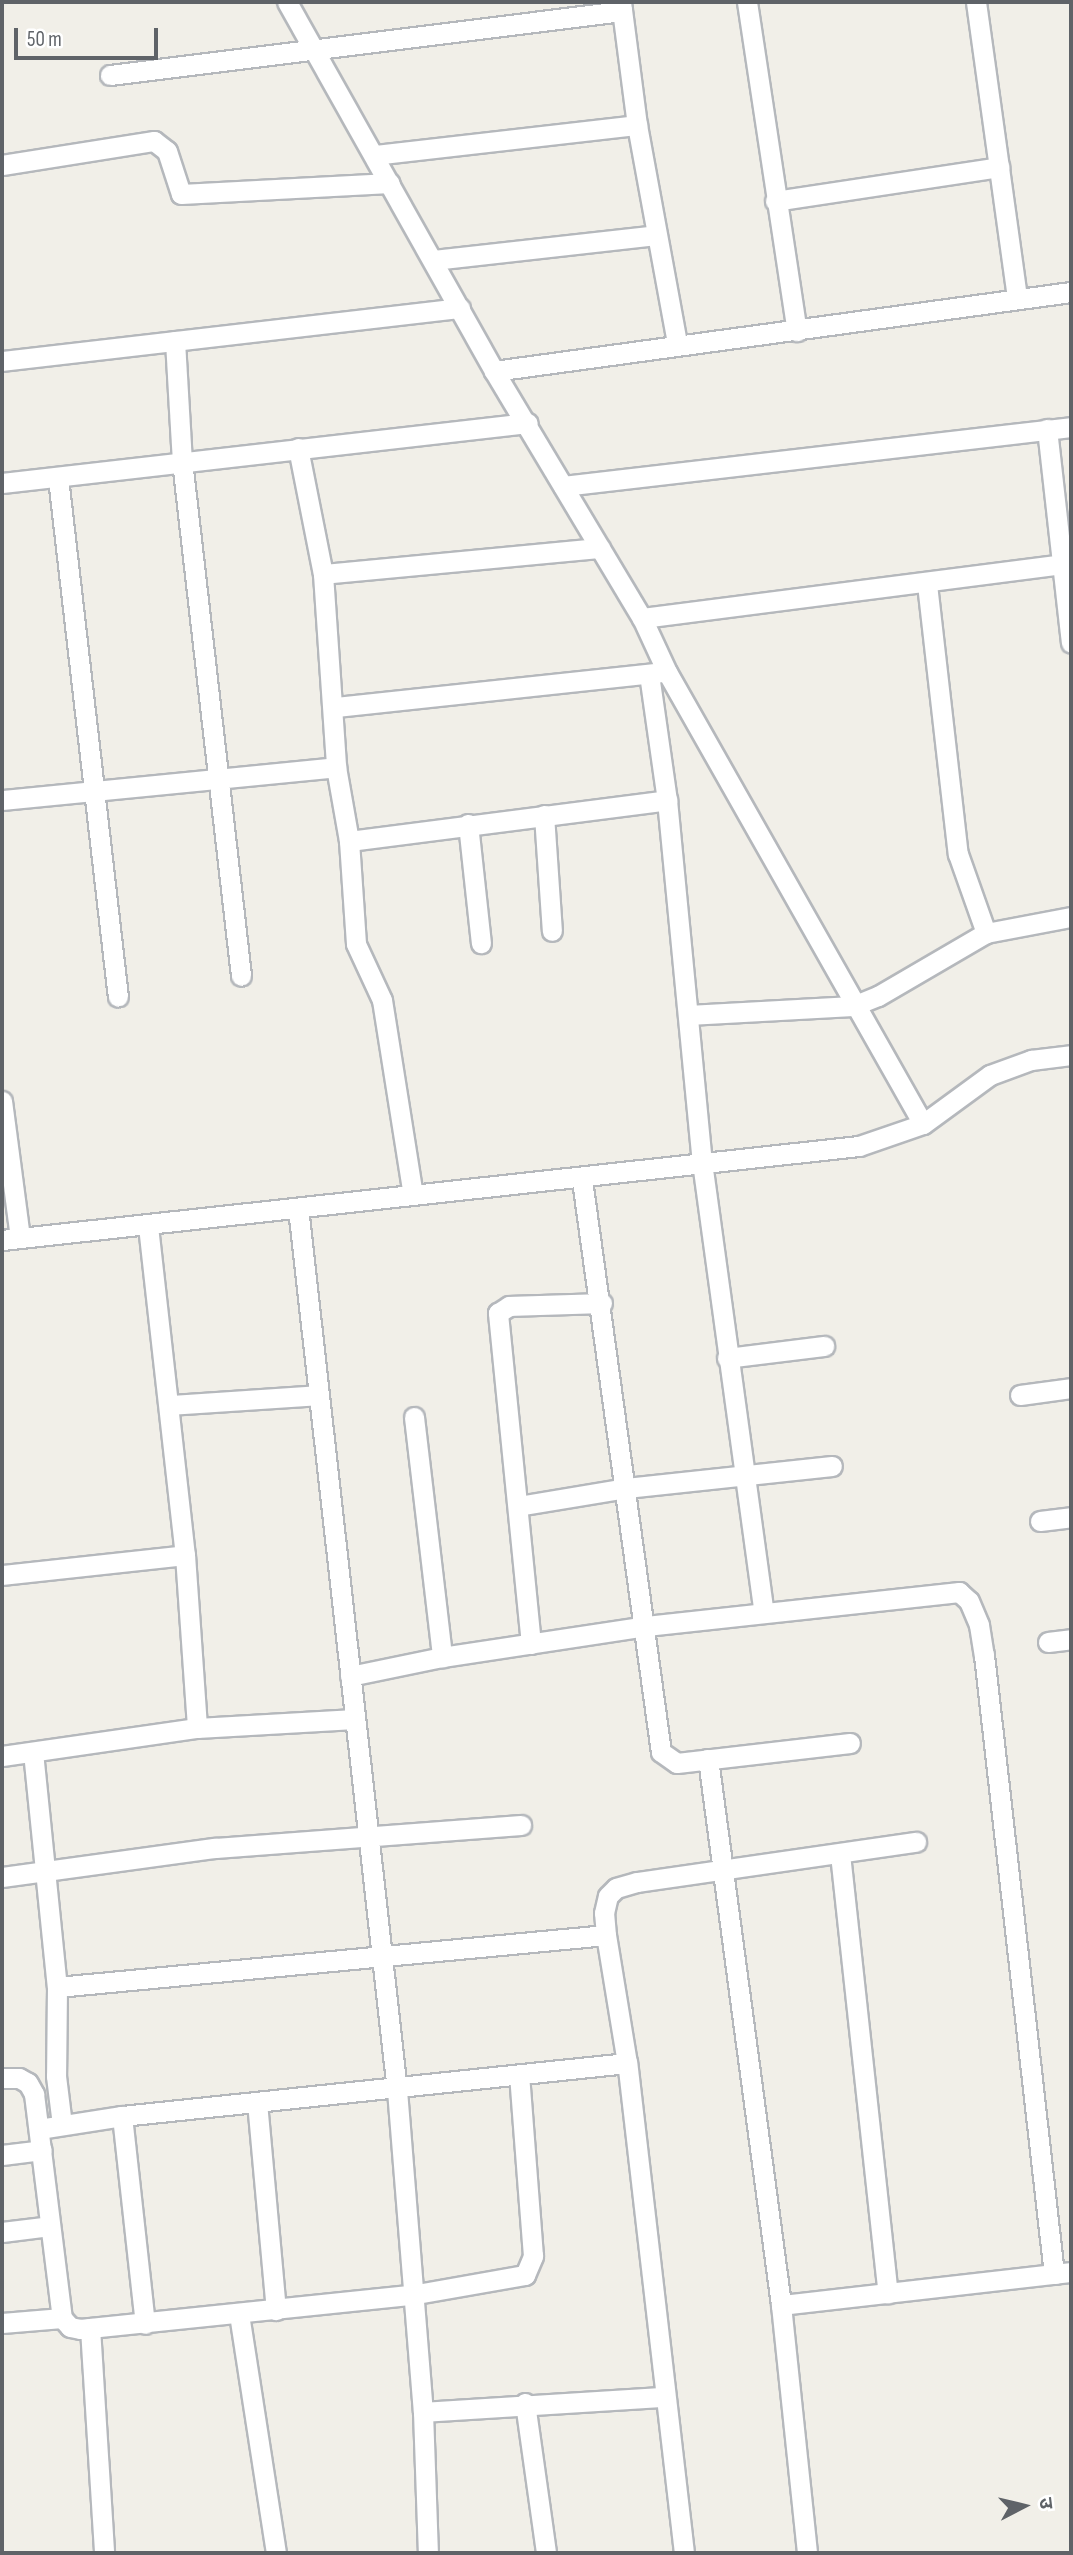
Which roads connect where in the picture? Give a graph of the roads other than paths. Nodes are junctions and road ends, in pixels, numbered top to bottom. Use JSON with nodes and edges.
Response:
{"nodes":[{"id":1,"x":288,"y":2,"type":"edge"},
{"id":2,"x":747,"y":2,"type":"edge"},
{"id":3,"x":976,"y":2,"type":"edge"},
{"id":4,"x":621,"y":6,"type":"edge"},
{"id":5,"x":315,"y":49,"type":"junction"},
{"id":6,"x":110,"y":75,"type":"dead end"},
{"id":7,"x":637,"y":125,"type":"junction"},
{"id":8,"x":374,"y":155,"type":"junction"},
{"id":9,"x":2,"y":165,"type":"edge"},
{"id":10,"x":999,"y":167,"type":"junction"},
{"id":11,"x":390,"y":183,"type":"junction"},
{"id":12,"x":775,"y":201,"type":"junction"},
{"id":13,"x":656,"y":235,"type":"junction"},
{"id":14,"x":434,"y":260,"type":"junction"},
{"id":15,"x":1071,"y":292,"type":"edge"},
{"id":16,"x":1017,"y":298,"type":"junction"},
{"id":17,"x":460,"y":308,"type":"junction"},
{"id":18,"x":797,"y":331,"type":"junction"},
{"id":19,"x":174,"y":341,"type":"junction"},
{"id":20,"x":677,"y":343,"type":"junction"},
{"id":21,"x":2,"y":361,"type":"edge"},
{"id":22,"x":494,"y":371,"type":"junction"},
{"id":23,"x":528,"y":424,"type":"junction"},
{"id":24,"x":1071,"y":426,"type":"edge"},
{"id":25,"x":1047,"y":429,"type":"junction"},
{"id":26,"x":298,"y":448,"type":"junction"},
{"id":27,"x":182,"y":461,"type":"junction"},
{"id":28,"x":58,"y":478,"type":"junction"},
{"id":29,"x":2,"y":483,"type":"edge"},
{"id":30,"x":563,"y":486,"type":"junction"},
{"id":31,"x":600,"y":548,"type":"junction"},
{"id":32,"x":1061,"y":564,"type":"junction"},
{"id":33,"x":323,"y":574,"type":"junction"},
{"id":34,"x":927,"y":584,"type":"junction"},
{"id":35,"x":642,"y":618,"type":"junction"},
{"id":36,"x":1071,"y":643,"type":"edge"},
{"id":37,"x":658,"y":673,"type":"junction"},
{"id":38,"x":335,"y":707,"type":"junction"},
{"id":39,"x":337,"y":767,"type":"junction"},
{"id":40,"x":217,"y":780,"type":"junction"},
{"id":41,"x":97,"y":792,"type":"junction"},
{"id":42,"x":2,"y":800,"type":"edge"},
{"id":43,"x":667,"y":800,"type":"junction"},
{"id":44,"x":544,"y":815,"type":"junction"},
{"id":45,"x":468,"y":824,"type":"junction"},
{"id":46,"x":349,"y":841,"type":"junction"},
{"id":47,"x":1071,"y":917,"type":"edge"},
{"id":48,"x":552,"y":931,"type":"dead end"},
{"id":49,"x":986,"y":933,"type":"junction"},
{"id":50,"x":481,"y":943,"type":"dead end"},
{"id":51,"x":241,"y":976,"type":"dead end"},
{"id":52,"x":118,"y":997,"type":"dead end"},
{"id":53,"x":853,"y":1006,"type":"junction"},
{"id":54,"x":688,"y":1015,"type":"junction"},
{"id":55,"x":1071,"y":1055,"type":"edge"},
{"id":56,"x":2,"y":1101,"type":"edge"},
{"id":57,"x":923,"y":1124,"type":"junction"},
{"id":58,"x":702,"y":1162,"type":"junction"},
{"id":59,"x":582,"y":1180,"type":"junction"},
{"id":60,"x":413,"y":1195,"type":"junction"},
{"id":61,"x":298,"y":1208,"type":"junction"},
{"id":62,"x":148,"y":1226,"type":"junction"},
{"id":63,"x":11,"y":1238,"type":"edge"},
{"id":64,"x":603,"y":1303,"type":"junction"},
{"id":65,"x":824,"y":1346,"type":"dead end"},
{"id":66,"x":727,"y":1358,"type":"junction"},
{"id":67,"x":1071,"y":1388,"type":"edge"},
{"id":68,"x":319,"y":1395,"type":"junction"},
{"id":69,"x":1020,"y":1395,"type":"dead end"},
{"id":70,"x":170,"y":1405,"type":"junction"},
{"id":71,"x":414,"y":1418,"type":"dead end"},
{"id":72,"x":832,"y":1466,"type":"dead end"},
{"id":73,"x":744,"y":1474,"type":"junction"},
{"id":74,"x":626,"y":1488,"type":"junction"},
{"id":75,"x":518,"y":1506,"type":"junction"},
{"id":76,"x":1071,"y":1517,"type":"edge"},
{"id":77,"x":1040,"y":1521,"type":"dead end"},
{"id":78,"x":185,"y":1555,"type":"junction"},
{"id":79,"x":2,"y":1575,"type":"edge"},
{"id":80,"x":764,"y":1612,"type":"junction"},
{"id":81,"x":646,"y":1626,"type":"junction"},
{"id":82,"x":1071,"y":1639,"type":"edge"},
{"id":83,"x":1048,"y":1642,"type":"dead end"},
{"id":84,"x":531,"y":1644,"type":"junction"},
{"id":85,"x":442,"y":1657,"type":"junction"},
{"id":86,"x":350,"y":1676,"type":"junction"},
{"id":87,"x":355,"y":1719,"type":"junction"},
{"id":88,"x":197,"y":1728,"type":"junction"},
{"id":89,"x":850,"y":1743,"type":"dead end"},
{"id":90,"x":33,"y":1752,"type":"junction"},
{"id":91,"x":2,"y":1756,"type":"edge"},
{"id":92,"x":708,"y":1759,"type":"junction"},
{"id":93,"x":521,"y":1825,"type":"dead end"},
{"id":94,"x":369,"y":1838,"type":"junction"},
{"id":95,"x":916,"y":1842,"type":"dead end"},
{"id":96,"x":840,"y":1854,"type":"junction"},
{"id":97,"x":47,"y":1872,"type":"junction"},
{"id":98,"x":726,"y":1872,"type":"junction"},
{"id":99,"x":2,"y":1877,"type":"edge"},
{"id":100,"x":606,"y":1935,"type":"junction"},
{"id":101,"x":383,"y":1956,"type":"junction"},
{"id":102,"x":57,"y":1987,"type":"junction"},
{"id":103,"x":627,"y":2063,"type":"junction"},
{"id":104,"x":519,"y":2075,"type":"junction"},
{"id":105,"x":2,"y":2078,"type":"edge"},
{"id":106,"x":397,"y":2090,"type":"junction"},
{"id":107,"x":257,"y":2102,"type":"junction"},
{"id":108,"x":122,"y":2116,"type":"junction"},
{"id":109,"x":62,"y":2125,"type":"junction"},
{"id":110,"x":39,"y":2129,"type":"junction"},
{"id":111,"x":42,"y":2150,"type":"junction"},
{"id":112,"x":2,"y":2155,"type":"edge"},
{"id":113,"x":50,"y":2226,"type":"junction"},
{"id":114,"x":2,"y":2232,"type":"edge"},
{"id":115,"x":1063,"y":2273,"type":"edge"},
{"id":116,"x":888,"y":2293,"type":"junction"},
{"id":117,"x":411,"y":2295,"type":"junction"},
{"id":118,"x":781,"y":2305,"type":"junction"},
{"id":119,"x":276,"y":2310,"type":"junction"},
{"id":120,"x":239,"y":2314,"type":"junction"},
{"id":121,"x":62,"y":2318,"type":"junction"},
{"id":122,"x":2,"y":2323,"type":"edge"},
{"id":123,"x":145,"y":2324,"type":"junction"},
{"id":124,"x":90,"y":2328,"type":"junction"},
{"id":125,"x":664,"y":2397,"type":"junction"},
{"id":126,"x":525,"y":2403,"type":"junction"},
{"id":127,"x":423,"y":2412,"type":"junction"},
{"id":128,"x":104,"y":2553,"type":"edge"},
{"id":129,"x":276,"y":2553,"type":"edge"},
{"id":130,"x":428,"y":2553,"type":"edge"},
{"id":131,"x":546,"y":2553,"type":"edge"},
{"id":132,"x":684,"y":2553,"type":"edge"},
{"id":133,"x":807,"y":2553,"type":"edge"}],
"edges":[{"from":1,"to":5,"type":"street"},
{"from":2,"to":12,"type":"street"},
{"from":3,"to":10,"type":"street"},
{"from":4,"to":5,"type":"street"},
{"from":4,"to":7,"type":"street"},
{"from":5,"to":6,"type":"street"},
{"from":5,"to":8,"type":"street"},
{"from":7,"to":8,"type":"street"},
{"from":7,"to":13,"type":"street"},
{"from":8,"to":11,"type":"street"},
{"from":9,"to":11,"type":"street"},
{"from":10,"to":12,"type":"street"},
{"from":10,"to":16,"type":"street"},
{"from":11,"to":14,"type":"street"},
{"from":12,"to":18,"type":"street"},
{"from":13,"to":14,"type":"street"},
{"from":13,"to":20,"type":"street"},
{"from":14,"to":17,"type":"street"},
{"from":15,"to":16,"type":"street"},
{"from":16,"to":18,"type":"street"},
{"from":17,"to":19,"type":"street"},
{"from":17,"to":22,"type":"street"},
{"from":18,"to":20,"type":"street"},
{"from":19,"to":21,"type":"street"},
{"from":19,"to":27,"type":"street"},
{"from":20,"to":22,"type":"street"},
{"from":22,"to":23,"type":"street"},
{"from":23,"to":26,"type":"street"},
{"from":23,"to":30,"type":"street"},
{"from":24,"to":25,"type":"street"},
{"from":25,"to":30,"type":"street"},
{"from":25,"to":32,"type":"street"},
{"from":26,"to":27,"type":"street"},
{"from":26,"to":33,"type":"street"},
{"from":27,"to":28,"type":"street"},
{"from":27,"to":40,"type":"street"},
{"from":28,"to":29,"type":"street"},
{"from":28,"to":41,"type":"street"},
{"from":30,"to":31,"type":"street"},
{"from":31,"to":33,"type":"street"},
{"from":31,"to":35,"type":"street"},
{"from":32,"to":34,"type":"street"},
{"from":32,"to":36,"type":"street"},
{"from":33,"to":38,"type":"street"},
{"from":34,"to":35,"type":"street"},
{"from":34,"to":49,"type":"street"},
{"from":35,"to":37,"type":"street"},
{"from":37,"to":38,"type":"street"},
{"from":37,"to":43,"type":"street"},
{"from":37,"to":53,"type":"street"},
{"from":38,"to":39,"type":"street"},
{"from":39,"to":40,"type":"street"},
{"from":39,"to":46,"type":"street"},
{"from":40,"to":41,"type":"street"},
{"from":40,"to":51,"type":"street"},
{"from":41,"to":42,"type":"street"},
{"from":41,"to":52,"type":"street"},
{"from":43,"to":44,"type":"street"},
{"from":43,"to":54,"type":"street"},
{"from":44,"to":45,"type":"street"},
{"from":44,"to":48,"type":"street"},
{"from":45,"to":46,"type":"street"},
{"from":45,"to":50,"type":"street"},
{"from":46,"to":60,"type":"street"},
{"from":47,"to":49,"type":"street"},
{"from":49,"to":53,"type":"street"},
{"from":53,"to":54,"type":"street"},
{"from":53,"to":57,"type":"street"},
{"from":54,"to":58,"type":"street"},
{"from":55,"to":57,"type":"street"},
{"from":56,"to":63,"type":"street"},
{"from":57,"to":58,"type":"street"},
{"from":58,"to":59,"type":"street"},
{"from":58,"to":66,"type":"street"},
{"from":59,"to":60,"type":"street"},
{"from":59,"to":64,"type":"street"},
{"from":60,"to":61,"type":"street"},
{"from":61,"to":62,"type":"street"},
{"from":61,"to":68,"type":"street"},
{"from":62,"to":63,"type":"street"},
{"from":62,"to":70,"type":"street"},
{"from":64,"to":74,"type":"street"},
{"from":64,"to":75,"type":"street"},
{"from":65,"to":66,"type":"street"},
{"from":66,"to":73,"type":"street"},
{"from":67,"to":69,"type":"street"},
{"from":68,"to":70,"type":"street"},
{"from":68,"to":86,"type":"street"},
{"from":70,"to":78,"type":"street"},
{"from":71,"to":85,"type":"street"},
{"from":72,"to":73,"type":"street"},
{"from":73,"to":74,"type":"street"},
{"from":73,"to":80,"type":"street"},
{"from":74,"to":75,"type":"street"},
{"from":74,"to":81,"type":"street"},
{"from":75,"to":84,"type":"street"},
{"from":76,"to":77,"type":"street"},
{"from":78,"to":79,"type":"street"},
{"from":78,"to":88,"type":"street"},
{"from":80,"to":81,"type":"street"},
{"from":80,"to":115,"type":"street"},
{"from":81,"to":84,"type":"street"},
{"from":81,"to":92,"type":"street"},
{"from":82,"to":83,"type":"street"},
{"from":84,"to":85,"type":"street"},
{"from":85,"to":86,"type":"street"},
{"from":86,"to":87,"type":"street"},
{"from":87,"to":88,"type":"street"},
{"from":87,"to":94,"type":"street"},
{"from":88,"to":90,"type":"street"},
{"from":89,"to":92,"type":"street"},
{"from":90,"to":91,"type":"street"},
{"from":90,"to":97,"type":"street"},
{"from":92,"to":98,"type":"street"},
{"from":93,"to":94,"type":"street"},
{"from":94,"to":97,"type":"street"},
{"from":94,"to":101,"type":"street"},
{"from":95,"to":96,"type":"street"},
{"from":96,"to":98,"type":"street"},
{"from":96,"to":116,"type":"street"},
{"from":97,"to":99,"type":"street"},
{"from":97,"to":102,"type":"street"},
{"from":98,"to":100,"type":"street"},
{"from":98,"to":118,"type":"street"},
{"from":100,"to":101,"type":"street"},
{"from":100,"to":103,"type":"street"},
{"from":101,"to":102,"type":"street"},
{"from":101,"to":106,"type":"street"},
{"from":102,"to":109,"type":"street"},
{"from":103,"to":104,"type":"street"},
{"from":103,"to":125,"type":"street"},
{"from":104,"to":106,"type":"street"},
{"from":104,"to":117,"type":"street"},
{"from":105,"to":110,"type":"street"},
{"from":106,"to":107,"type":"street"},
{"from":106,"to":117,"type":"street"},
{"from":107,"to":108,"type":"street"},
{"from":107,"to":119,"type":"street"},
{"from":108,"to":109,"type":"street"},
{"from":108,"to":123,"type":"street"},
{"from":109,"to":110,"type":"street"},
{"from":110,"to":111,"type":"street"},
{"from":111,"to":112,"type":"street"},
{"from":111,"to":113,"type":"street"},
{"from":113,"to":114,"type":"street"},
{"from":113,"to":121,"type":"street"},
{"from":115,"to":116,"type":"street"},
{"from":116,"to":118,"type":"street"},
{"from":117,"to":119,"type":"street"},
{"from":117,"to":127,"type":"street"},
{"from":118,"to":133,"type":"street"},
{"from":119,"to":120,"type":"street"},
{"from":120,"to":123,"type":"street"},
{"from":120,"to":129,"type":"street"},
{"from":121,"to":122,"type":"street"},
{"from":121,"to":124,"type":"street"},
{"from":123,"to":124,"type":"street"},
{"from":124,"to":128,"type":"street"},
{"from":125,"to":126,"type":"street"},
{"from":125,"to":132,"type":"street"},
{"from":126,"to":127,"type":"street"},
{"from":126,"to":131,"type":"street"},
{"from":127,"to":130,"type":"street"}]}
